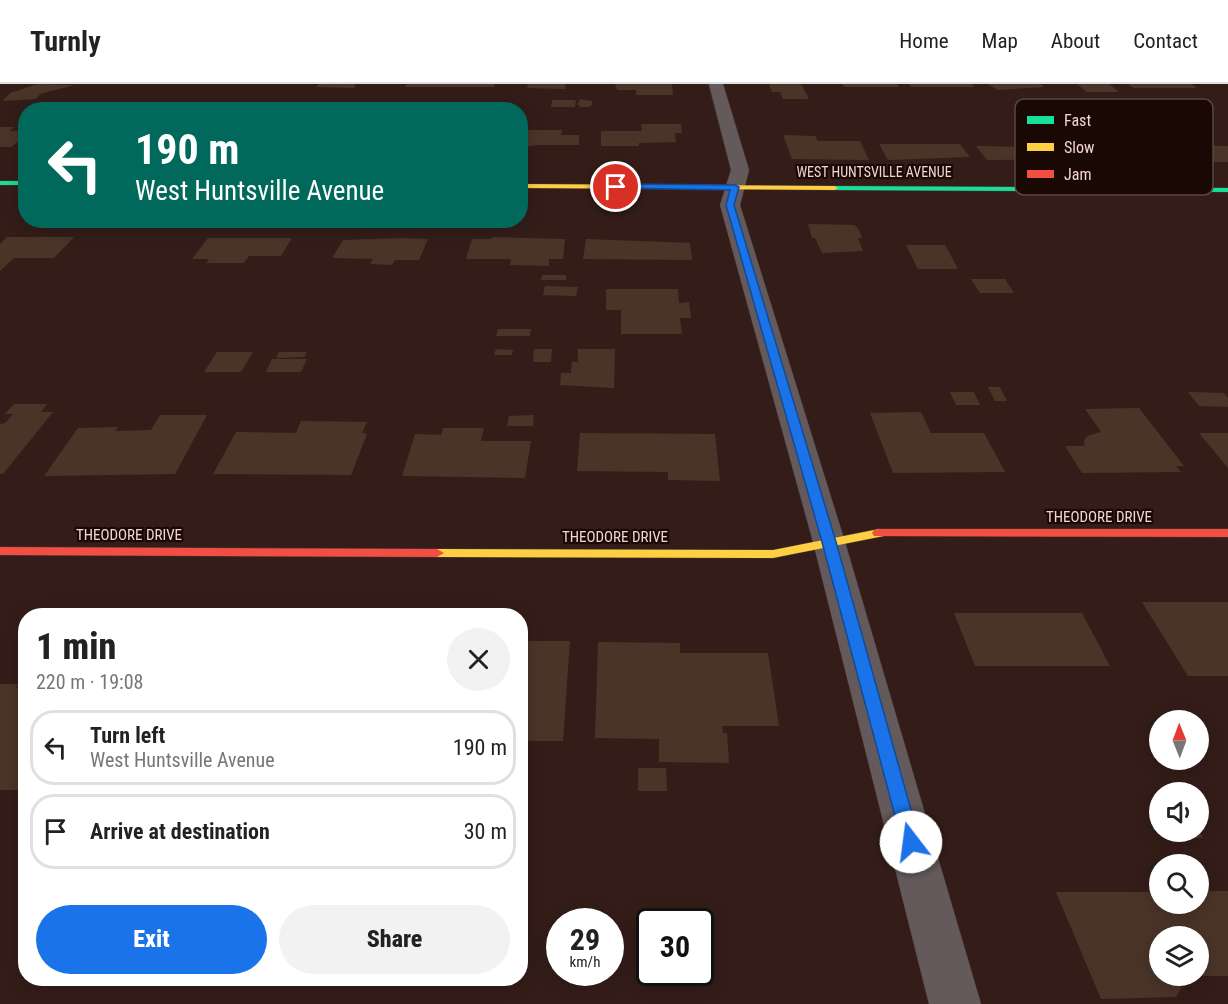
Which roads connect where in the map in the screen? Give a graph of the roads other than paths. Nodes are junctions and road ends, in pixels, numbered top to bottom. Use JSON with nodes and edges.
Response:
{"nodes":[{"id":1,"x":716,"y":84,"type":"edge"},
{"id":2,"x":0,"y":183,"type":"edge"},
{"id":3,"x":18,"y":183,"type":"edge"},
{"id":4,"x":528,"y":186,"type":"edge"},
{"id":5,"x":735,"y":187,"type":"junction"},
{"id":6,"x":1015,"y":189,"type":"edge"},
{"id":7,"x":1213,"y":190,"type":"edge"},
{"id":8,"x":1228,"y":190,"type":"edge"},
{"id":9,"x":1228,"y":533,"type":"edge"},
{"id":10,"x":829,"y":542,"type":"junction"},
{"id":11,"x":0,"y":551,"type":"edge"},
{"id":12,"x":955,"y":1004,"type":"edge"}],
"edges":[{"from":1,"to":5,"type":"street"},
{"from":2,"to":3,"type":"main road"},
{"from":4,"to":5,"type":"main road","name":"WEST HUNTSVILLE AVENUE"},
{"from":5,"to":6,"type":"main road","name":"WEST HUNTSVILLE AVENUE"},
{"from":5,"to":10,"type":"street"},
{"from":7,"to":8,"type":"main road","name":"WEST HUNTSVILLE AVENUE"},
{"from":9,"to":10,"type":"main road","name":"THEODORE DRIVE"},
{"from":10,"to":11,"type":"main road","name":"THEODORE DRIVE"},
{"from":10,"to":12,"type":"street"}]}
